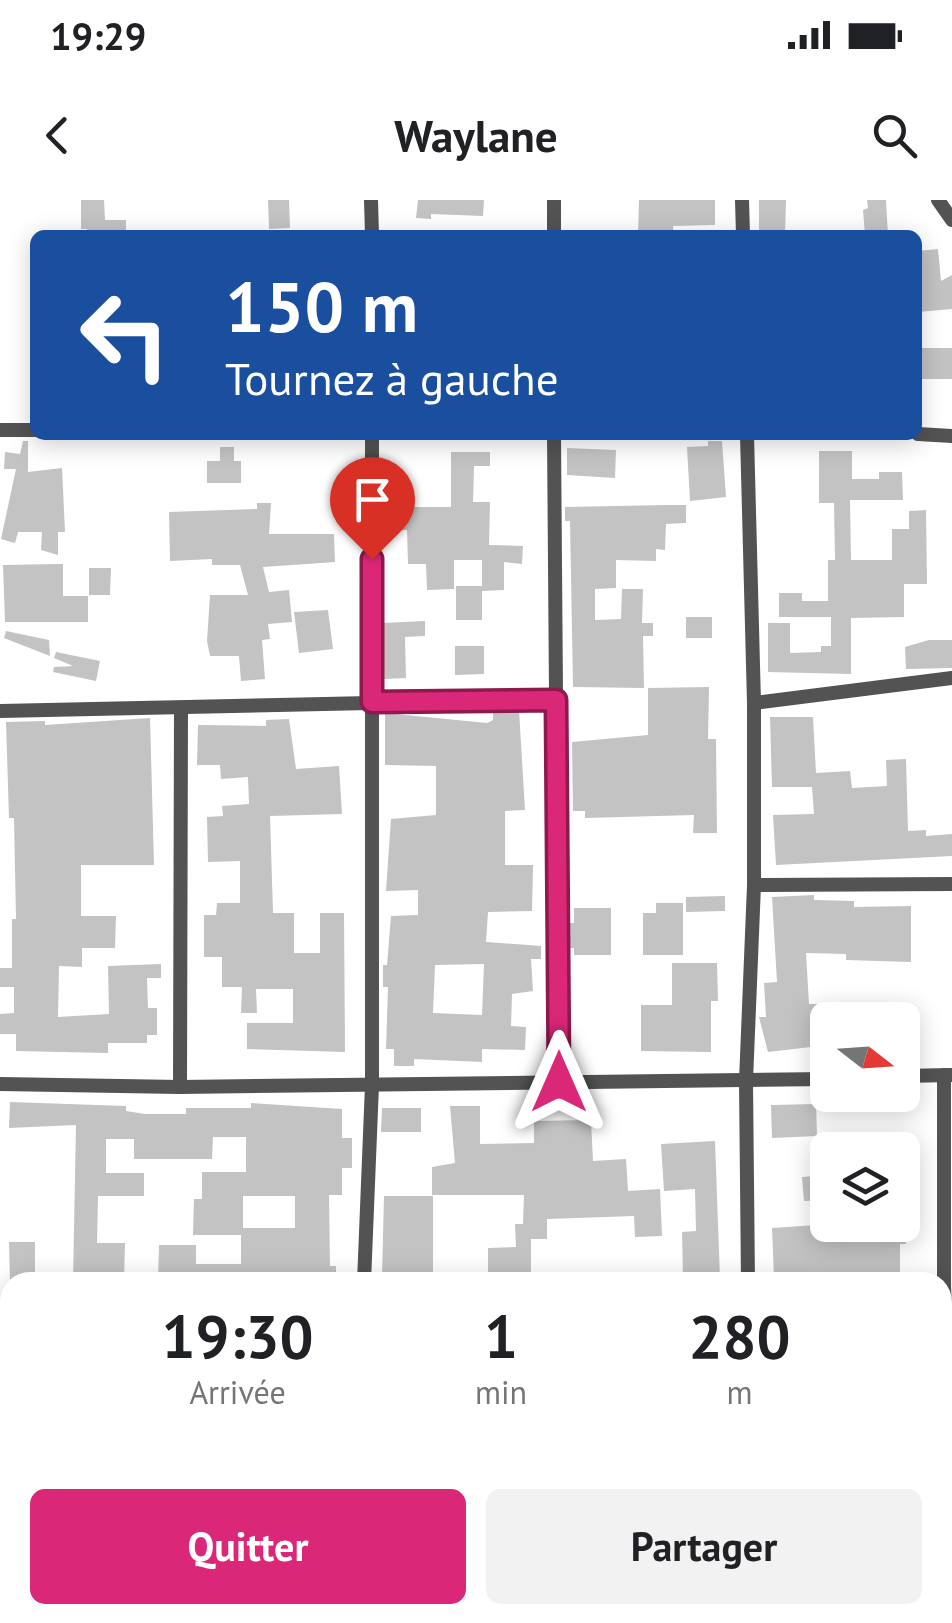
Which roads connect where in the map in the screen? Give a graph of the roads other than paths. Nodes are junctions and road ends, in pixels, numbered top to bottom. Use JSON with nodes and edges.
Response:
{"nodes":[{"id":1,"x":371,"y":200,"type":"edge"},
{"id":2,"x":554,"y":200,"type":"edge"},
{"id":3,"x":742,"y":200,"type":"edge"},
{"id":4,"x":938,"y":200,"type":"edge"},
{"id":5,"x":952,"y":220,"type":"edge"},
{"id":6,"x":372,"y":230,"type":"edge"},
{"id":7,"x":554,"y":230,"type":"edge"},
{"id":8,"x":742,"y":230,"type":"edge"},
{"id":9,"x":0,"y":430,"type":"edge"},
{"id":10,"x":30,"y":430,"type":"edge"},
{"id":11,"x":922,"y":434,"type":"edge"},
{"id":12,"x":952,"y":436,"type":"edge"},
{"id":13,"x":372,"y":440,"type":"edge"},
{"id":14,"x":554,"y":440,"type":"edge"},
{"id":15,"x":747,"y":440,"type":"edge"},
{"id":16,"x":952,"y":678,"type":"edge"},
{"id":17,"x":556,"y":700,"type":"junction"},
{"id":18,"x":372,"y":702,"type":"junction"},
{"id":19,"x":754,"y":703,"type":"junction"},
{"id":20,"x":181,"y":709,"type":"junction"},
{"id":21,"x":0,"y":712,"type":"edge"},
{"id":22,"x":952,"y":884,"type":"edge"},
{"id":23,"x":754,"y":885,"type":"junction"},
{"id":24,"x":948,"y":1075,"type":"edge"},
{"id":25,"x":920,"y":1076,"type":"edge"},
{"id":26,"x":810,"y":1079,"type":"edge"},
{"id":27,"x":746,"y":1081,"type":"junction"},
{"id":28,"x":559,"y":1082,"type":"junction"},
{"id":29,"x":0,"y":1084,"type":"edge"},
{"id":30,"x":372,"y":1085,"type":"junction"},
{"id":31,"x":180,"y":1087,"type":"junction"},
{"id":32,"x":364,"y":1272,"type":"edge"},
{"id":33,"x":748,"y":1272,"type":"edge"},
{"id":34,"x":943,"y":1272,"type":"edge"}],
"edges":[{"from":1,"to":6,"type":"street"},
{"from":2,"to":7,"type":"street"},
{"from":3,"to":8,"type":"street"},
{"from":4,"to":5,"type":"street"},
{"from":9,"to":10,"type":"street"},
{"from":11,"to":12,"type":"street"},
{"from":13,"to":18,"type":"street"},
{"from":14,"to":17,"type":"street"},
{"from":15,"to":19,"type":"street"},
{"from":16,"to":19,"type":"street"},
{"from":17,"to":18,"type":"street"},
{"from":17,"to":28,"type":"street"},
{"from":18,"to":20,"type":"street"},
{"from":18,"to":30,"type":"street"},
{"from":19,"to":23,"type":"street"},
{"from":20,"to":21,"type":"street"},
{"from":20,"to":31,"type":"street"},
{"from":22,"to":23,"type":"street"},
{"from":23,"to":27,"type":"street"},
{"from":24,"to":25,"type":"street"},
{"from":24,"to":34,"type":"street"},
{"from":26,"to":27,"type":"street"},
{"from":27,"to":28,"type":"street"},
{"from":27,"to":33,"type":"street"},
{"from":28,"to":30,"type":"street"},
{"from":29,"to":31,"type":"street"},
{"from":30,"to":31,"type":"street"},
{"from":30,"to":32,"type":"street"}]}
